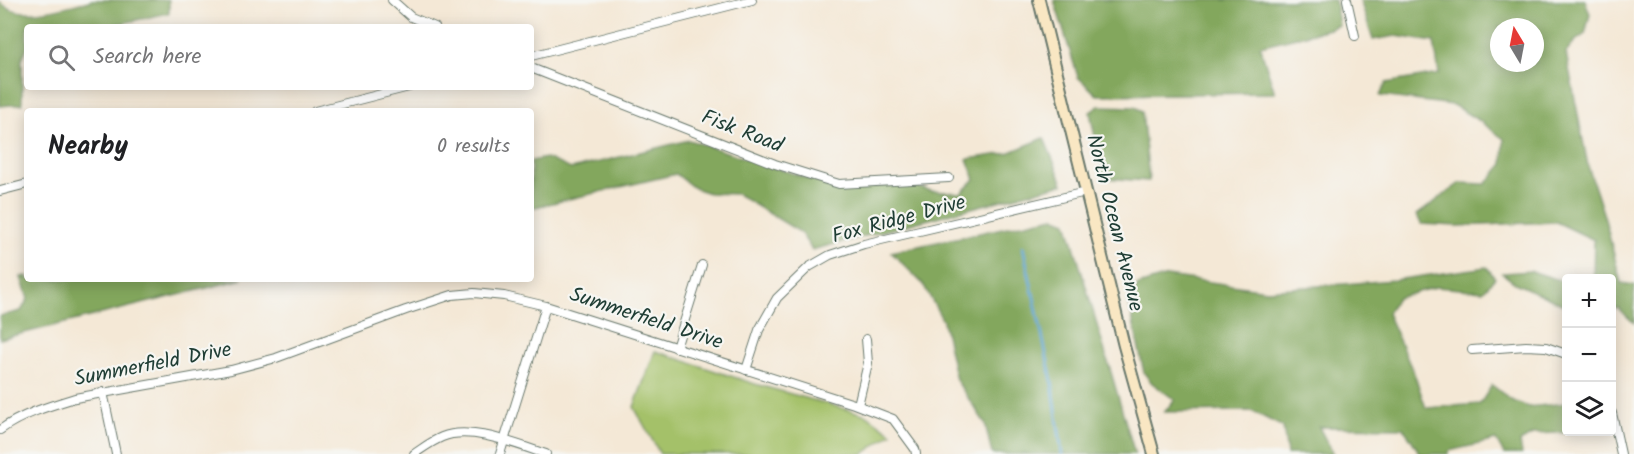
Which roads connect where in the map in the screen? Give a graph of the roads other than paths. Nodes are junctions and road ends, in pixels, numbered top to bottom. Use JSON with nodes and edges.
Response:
{"nodes":[{"id":1,"x":392,"y":0,"type":"edge"},
{"id":2,"x":752,"y":0,"type":"edge"},
{"id":3,"x":1039,"y":0,"type":"edge"},
{"id":4,"x":1347,"y":0,"type":"edge"},
{"id":5,"x":428,"y":24,"type":"edge"},
{"id":6,"x":1355,"y":36,"type":"dead end"},
{"id":7,"x":534,"y":55,"type":"edge"},
{"id":8,"x":534,"y":69,"type":"edge"},
{"id":9,"x":397,"y":90,"type":"edge"},
{"id":10,"x":327,"y":108,"type":"edge"},
{"id":11,"x":949,"y":178,"type":"dead end"},
{"id":12,"x":24,"y":185,"type":"edge"},
{"id":13,"x":0,"y":191,"type":"edge"},
{"id":14,"x":1086,"y":192,"type":"junction"},
{"id":15,"x":702,"y":265,"type":"dead end"},
{"id":16,"x":546,"y":306,"type":"junction"},
{"id":17,"x":866,"y":339,"type":"dead end"},
{"id":18,"x":676,"y":348,"type":"junction"},
{"id":19,"x":1472,"y":350,"type":"dead end"},
{"id":20,"x":1562,"y":353,"type":"edge"},
{"id":21,"x":746,"y":370,"type":"junction"},
{"id":22,"x":103,"y":392,"type":"junction"},
{"id":23,"x":858,"y":405,"type":"junction"},
{"id":24,"x":0,"y":430,"type":"edge"},
{"id":25,"x":1616,"y":430,"type":"edge"},
{"id":26,"x":504,"y":441,"type":"junction"},
{"id":27,"x":116,"y":454,"type":"edge"},
{"id":28,"x":414,"y":454,"type":"edge"},
{"id":29,"x":500,"y":454,"type":"edge"},
{"id":30,"x":546,"y":454,"type":"edge"},
{"id":31,"x":916,"y":454,"type":"edge"},
{"id":32,"x":1154,"y":454,"type":"edge"},
{"id":33,"x":1620,"y":454,"type":"edge"}],
"edges":[{"from":1,"to":5,"type":"street"},
{"from":2,"to":7,"type":"street"},
{"from":3,"to":14,"type":"main road","name":"North Ocean Avenue"},
{"from":4,"to":6,"type":"street"},
{"from":8,"to":11,"type":"street","name":"Fisk Road"},
{"from":9,"to":10,"type":"street"},
{"from":12,"to":13,"type":"street"},
{"from":14,"to":21,"type":"street","name":"Fox Ridge Drive"},
{"from":14,"to":32,"type":"main road","name":"North Ocean Avenue"},
{"from":15,"to":18,"type":"street"},
{"from":16,"to":18,"type":"street","name":"Summerfield Drive"},
{"from":16,"to":22,"type":"street","name":"Summerfield Drive"},
{"from":16,"to":26,"type":"street"},
{"from":17,"to":23,"type":"street"},
{"from":18,"to":21,"type":"street","name":"Summerfield Drive"},
{"from":19,"to":20,"type":"street"},
{"from":21,"to":23,"type":"street","name":"Summerfield Drive"},
{"from":22,"to":24,"type":"street","name":"Summerfield Drive"},
{"from":22,"to":27,"type":"street"},
{"from":23,"to":31,"type":"street","name":"Summerfield Drive"},
{"from":25,"to":33,"type":"street"},
{"from":26,"to":28,"type":"street"},
{"from":26,"to":29,"type":"street"},
{"from":26,"to":30,"type":"street"}]}
